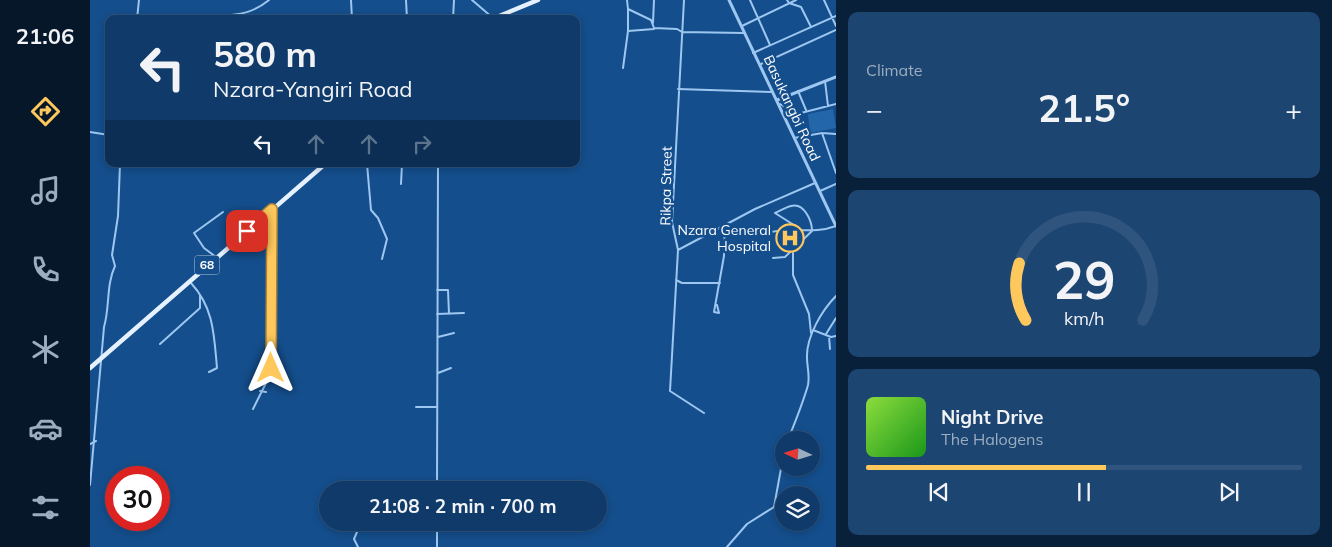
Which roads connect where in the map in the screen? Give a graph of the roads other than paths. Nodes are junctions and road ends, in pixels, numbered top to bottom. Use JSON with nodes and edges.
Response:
{"nodes":[{"id":1,"x":139,"y":0,"type":"edge"},
{"id":2,"x":269,"y":0,"type":"edge"},
{"id":3,"x":351,"y":0,"type":"edge"},
{"id":4,"x":406,"y":0,"type":"edge"},
{"id":5,"x":454,"y":0,"type":"edge"},
{"id":6,"x":472,"y":0,"type":"edge"},
{"id":7,"x":538,"y":0,"type":"edge"},
{"id":8,"x":627,"y":0,"type":"edge"},
{"id":9,"x":654,"y":0,"type":"edge"},
{"id":10,"x":684,"y":0,"type":"edge"},
{"id":11,"x":728,"y":0,"type":"edge"},
{"id":12,"x":750,"y":0,"type":"edge"},
{"id":13,"x":787,"y":0,"type":"edge"},
{"id":14,"x":796,"y":0,"type":"edge"},
{"id":15,"x":824,"y":0,"type":"edge"},
{"id":16,"x":789,"y":3,"type":"junction"},
{"id":17,"x":628,"y":9,"type":"junction"},
{"id":18,"x":137,"y":15,"type":"edge"},
{"id":19,"x":233,"y":15,"type":"edge"},
{"id":20,"x":352,"y":15,"type":"edge"},
{"id":21,"x":407,"y":15,"type":"edge"},
{"id":22,"x":453,"y":15,"type":"edge"},
{"id":23,"x":490,"y":15,"type":"edge"},
{"id":24,"x":500,"y":15,"type":"edge"},
{"id":25,"x":836,"y":16,"type":"edge"},
{"id":26,"x":832,"y":17,"type":"junction"},
{"id":27,"x":758,"y":18,"type":"junction"},
{"id":28,"x":653,"y":24,"type":"junction"},
{"id":29,"x":741,"y":26,"type":"junction"},
{"id":30,"x":836,"y":26,"type":"edge"},
{"id":31,"x":811,"y":27,"type":"junction"},
{"id":32,"x":654,"y":28,"type":"junction"},
{"id":33,"x":836,"y":30,"type":"edge"},
{"id":34,"x":628,"y":31,"type":"junction"},
{"id":35,"x":682,"y":32,"type":"junction"},
{"id":36,"x":744,"y":33,"type":"junction"},
{"id":37,"x":770,"y":45,"type":"junction"},
{"id":38,"x":753,"y":53,"type":"junction"},
{"id":39,"x":759,"y":65,"type":"junction"},
{"id":40,"x":623,"y":68,"type":"dead end"},
{"id":41,"x":836,"y":77,"type":"edge"},
{"id":42,"x":825,"y":81,"type":"junction"},
{"id":43,"x":678,"y":90,"type":"junction"},
{"id":44,"x":798,"y":91,"type":"junction"},
{"id":45,"x":772,"y":92,"type":"junction"},
{"id":46,"x":777,"y":101,"type":"junction"},
{"id":47,"x":836,"y":104,"type":"edge"},
{"id":48,"x":828,"y":106,"type":"junction"},
{"id":49,"x":806,"y":110,"type":"junction"},
{"id":50,"x":90,"y":132,"type":"edge"},
{"id":51,"x":822,"y":133,"type":"junction"},
{"id":52,"x":105,"y":134,"type":"edge"},
{"id":53,"x":836,"y":134,"type":"edge"},
{"id":54,"x":794,"y":138,"type":"junction"},
{"id":55,"x":120,"y":167,"type":"edge"},
{"id":56,"x":321,"y":167,"type":"edge"},
{"id":57,"x":367,"y":167,"type":"edge"},
{"id":58,"x":402,"y":167,"type":"edge"},
{"id":59,"x":438,"y":167,"type":"edge"},
{"id":60,"x":836,"y":173,"type":"edge"},
{"id":61,"x":815,"y":183,"type":"junction"},
{"id":62,"x":400,"y":184,"type":"dead end"},
{"id":63,"x":836,"y":184,"type":"edge"},
{"id":64,"x":819,"y":192,"type":"junction"},
{"id":65,"x":272,"y":209,"type":"junction"},
{"id":66,"x":836,"y":211,"type":"edge"},
{"id":67,"x":223,"y":212,"type":"dead end"},
{"id":68,"x":830,"y":214,"type":"junction"},
{"id":69,"x":725,"y":223,"type":"junction"},
{"id":70,"x":836,"y":226,"type":"edge"},
{"id":71,"x":797,"y":227,"type":"dead end"},
{"id":72,"x":812,"y":231,"type":"junction"},
{"id":73,"x":766,"y":233,"type":"dead end"},
{"id":74,"x":678,"y":250,"type":"junction"},
{"id":75,"x":793,"y":251,"type":"junction"},
{"id":76,"x":216,"y":257,"type":"junction"},
{"id":77,"x":772,"y":258,"type":"dead end"},
{"id":78,"x":382,"y":260,"type":"dead end"},
{"id":79,"x":676,"y":280,"type":"junction"},
{"id":80,"x":189,"y":281,"type":"junction"},
{"id":81,"x":720,"y":283,"type":"junction"},
{"id":82,"x":437,"y":290,"type":"junction"},
{"id":83,"x":200,"y":295,"type":"junction"},
{"id":84,"x":835,"y":298,"type":"edge"},
{"id":85,"x":717,"y":305,"type":"dead end"},
{"id":86,"x":464,"y":313,"type":"dead end"},
{"id":87,"x":437,"y":314,"type":"junction"},
{"id":88,"x":450,"y":314,"type":"junction"},
{"id":89,"x":836,"y":318,"type":"edge"},
{"id":90,"x":809,"y":319,"type":"junction"},
{"id":91,"x":831,"y":324,"type":"junction"},
{"id":92,"x":836,"y":325,"type":"edge"},
{"id":93,"x":814,"y":329,"type":"junction"},
{"id":94,"x":454,"y":333,"type":"dead end"},
{"id":95,"x":811,"y":333,"type":"junction"},
{"id":96,"x":827,"y":335,"type":"junction"},
{"id":97,"x":836,"y":336,"type":"edge"},
{"id":98,"x":438,"y":337,"type":"junction"},
{"id":99,"x":160,"y":344,"type":"dead end"},
{"id":100,"x":830,"y":349,"type":"dead end"},
{"id":101,"x":102,"y":357,"type":"junction"},
{"id":102,"x":90,"y":368,"type":"edge"},
{"id":103,"x":451,"y":368,"type":"dead end"},
{"id":104,"x":209,"y":372,"type":"dead end"},
{"id":105,"x":438,"y":372,"type":"junction"},
{"id":106,"x":260,"y":391,"type":"junction"},
{"id":107,"x":266,"y":392,"type":"dead end"},
{"id":108,"x":416,"y":407,"type":"dead end"},
{"id":109,"x":436,"y":407,"type":"junction"},
{"id":110,"x":253,"y":409,"type":"dead end"},
{"id":111,"x":704,"y":413,"type":"dead end"},
{"id":112,"x":791,"y":431,"type":"edge"},
{"id":113,"x":96,"y":441,"type":"junction"},
{"id":114,"x":90,"y":444,"type":"edge"},
{"id":115,"x":780,"y":476,"type":"edge"},
{"id":116,"x":437,"y":481,"type":"edge"},
{"id":117,"x":90,"y":485,"type":"edge"},
{"id":118,"x":357,"y":531,"type":"edge"},
{"id":119,"x":437,"y":531,"type":"edge"},
{"id":120,"x":358,"y":547,"type":"edge"},
{"id":121,"x":436,"y":547,"type":"edge"},
{"id":122,"x":727,"y":547,"type":"edge"}],
"edges":[{"from":1,"to":18,"type":"street"},
{"from":2,"to":19,"type":"street"},
{"from":3,"to":20,"type":"street"},
{"from":4,"to":21,"type":"street"},
{"from":5,"to":22,"type":"street"},
{"from":6,"to":23,"type":"street"},
{"from":7,"to":24,"type":"main road"},
{"from":8,"to":17,"type":"street"},
{"from":9,"to":28,"type":"street"},
{"from":10,"to":35,"type":"street","name":"Rikpa Street"},
{"from":11,"to":29,"type":"street","name":"Basukangbi Road"},
{"from":12,"to":27,"type":"street"},
{"from":13,"to":16,"type":"street"},
{"from":14,"to":16,"type":"street"},
{"from":15,"to":26,"type":"street"},
{"from":16,"to":27,"type":"street"},
{"from":16,"to":31,"type":"street"},
{"from":17,"to":28,"type":"street"},
{"from":17,"to":34,"type":"street"},
{"from":25,"to":26,"type":"street"},
{"from":26,"to":30,"type":"street"},
{"from":26,"to":31,"type":"street"},
{"from":27,"to":29,"type":"street"},
{"from":27,"to":37,"type":"street"},
{"from":28,"to":32,"type":"street"},
{"from":29,"to":36,"type":"street","name":"Basukangbi Road"},
{"from":31,"to":37,"type":"street"},
{"from":32,"to":34,"type":"street"},
{"from":32,"to":35,"type":"street"},
{"from":33,"to":39,"type":"street"},
{"from":34,"to":40,"type":"street"},
{"from":35,"to":36,"type":"street"},
{"from":35,"to":43,"type":"street","name":"Rikpa Street"},
{"from":36,"to":38,"type":"street","name":"Basukangbi Road"},
{"from":37,"to":38,"type":"street"},
{"from":38,"to":39,"type":"street","name":"Basukangbi Road"},
{"from":39,"to":45,"type":"street","name":"Basukangbi Road"},
{"from":41,"to":42,"type":"street"},
{"from":42,"to":44,"type":"street"},
{"from":42,"to":48,"type":"street"},
{"from":43,"to":45,"type":"street"},
{"from":43,"to":74,"type":"street","name":"Rikpa Street"},
{"from":44,"to":46,"type":"street"},
{"from":44,"to":49,"type":"street"},
{"from":45,"to":46,"type":"street","name":"Basukangbi Road"},
{"from":46,"to":49,"type":"street"},
{"from":46,"to":54,"type":"street","name":"Basukangbi Road"},
{"from":47,"to":48,"type":"street"},
{"from":48,"to":49,"type":"street"},
{"from":50,"to":52,"type":"street"},
{"from":51,"to":53,"type":"street"},
{"from":51,"to":54,"type":"street"},
{"from":51,"to":60,"type":"street"},
{"from":54,"to":61,"type":"street","name":"Basukangbi Road"},
{"from":55,"to":101,"type":"street"},
{"from":56,"to":65,"type":"main road","number":"68"},
{"from":57,"to":78,"type":"street"},
{"from":58,"to":62,"type":"street"},
{"from":59,"to":82,"type":"street"},
{"from":61,"to":64,"type":"street","name":"Basukangbi Road"},
{"from":61,"to":69,"type":"street"},
{"from":63,"to":64,"type":"street"},
{"from":64,"to":68,"type":"street","name":"Basukangbi Road"},
{"from":65,"to":76,"type":"main road","number":"68"},
{"from":65,"to":106,"type":"street"},
{"from":66,"to":68,"type":"street"},
{"from":67,"to":76,"type":"street"},
{"from":68,"to":70,"type":"street","name":"Basukangbi Road"},
{"from":69,"to":74,"type":"street"},
{"from":69,"to":81,"type":"street"},
{"from":70,"to":72,"type":"street"},
{"from":71,"to":72,"type":"street"},
{"from":72,"to":73,"type":"street"},
{"from":72,"to":75,"type":"street"},
{"from":74,"to":79,"type":"street","name":"Rikpa Street"},
{"from":75,"to":77,"type":"street"},
{"from":75,"to":90,"type":"street"},
{"from":76,"to":80,"type":"main road","number":"68"},
{"from":79,"to":81,"type":"street"},
{"from":79,"to":111,"type":"street","name":"Rikpa Street"},
{"from":80,"to":83,"type":"street"},
{"from":80,"to":101,"type":"main road","number":"68"},
{"from":81,"to":85,"type":"street"},
{"from":82,"to":87,"type":"street"},
{"from":82,"to":88,"type":"street"},
{"from":83,"to":99,"type":"street"},
{"from":83,"to":104,"type":"street"},
{"from":84,"to":93,"type":"street"},
{"from":86,"to":88,"type":"street"},
{"from":87,"to":88,"type":"street"},
{"from":87,"to":98,"type":"street"},
{"from":89,"to":91,"type":"street"},
{"from":90,"to":93,"type":"street"},
{"from":90,"to":95,"type":"street"},
{"from":91,"to":92,"type":"street"},
{"from":91,"to":96,"type":"street"},
{"from":93,"to":95,"type":"street"},
{"from":93,"to":96,"type":"street"},
{"from":94,"to":98,"type":"street"},
{"from":95,"to":112,"type":"street"},
{"from":96,"to":97,"type":"street"},
{"from":96,"to":100,"type":"street"},
{"from":98,"to":105,"type":"street"},
{"from":101,"to":102,"type":"main road","number":"68"},
{"from":101,"to":113,"type":"street"},
{"from":103,"to":105,"type":"street"},
{"from":105,"to":109,"type":"street"},
{"from":106,"to":107,"type":"street"},
{"from":106,"to":110,"type":"street"},
{"from":108,"to":109,"type":"street"},
{"from":109,"to":116,"type":"street"},
{"from":113,"to":114,"type":"street"},
{"from":113,"to":117,"type":"street"},
{"from":115,"to":122,"type":"street"},
{"from":118,"to":120,"type":"street"},
{"from":119,"to":121,"type":"street"}]}
